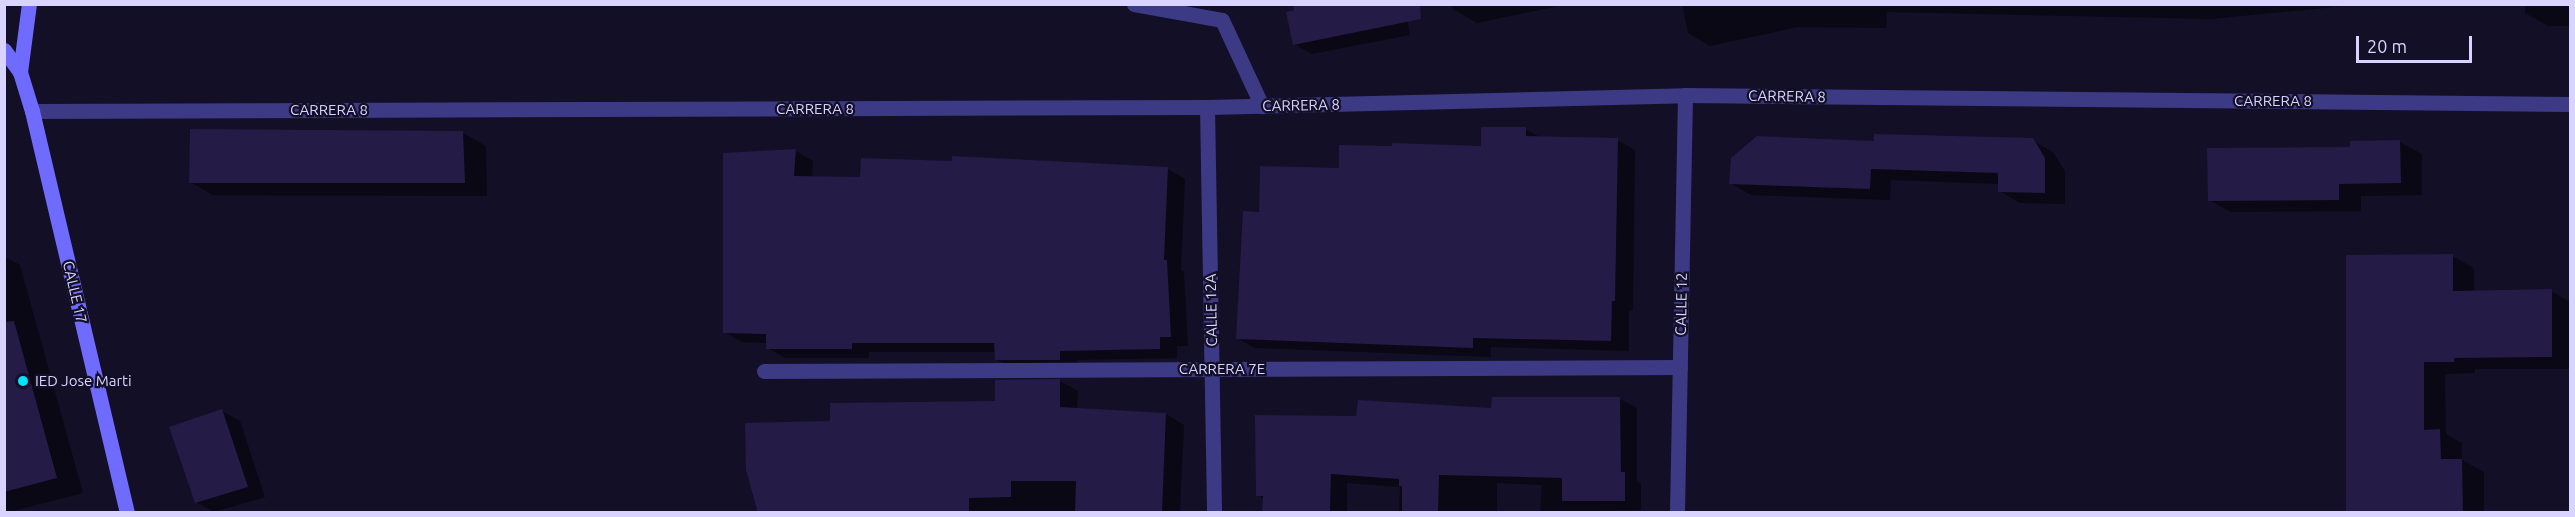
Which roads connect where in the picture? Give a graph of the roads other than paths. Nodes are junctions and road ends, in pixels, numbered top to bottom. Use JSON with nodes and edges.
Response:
{"nodes":[{"id":1,"x":29,"y":4,"type":"edge"},
{"id":2,"x":1134,"y":4,"type":"edge"},
{"id":3,"x":4,"y":50,"type":"edge"},
{"id":4,"x":20,"y":72,"type":"junction"},
{"id":5,"x":1685,"y":95,"type":"junction"},
{"id":6,"x":2571,"y":104,"type":"edge"},
{"id":7,"x":1262,"y":106,"type":"junction"},
{"id":8,"x":1207,"y":108,"type":"junction"},
{"id":9,"x":32,"y":111,"type":"junction"},
{"id":10,"x":1680,"y":367,"type":"junction"},
{"id":11,"x":1213,"y":369,"type":"junction"},
{"id":12,"x":764,"y":371,"type":"dead end"},
{"id":13,"x":127,"y":513,"type":"edge"},
{"id":14,"x":1214,"y":513,"type":"edge"},
{"id":15,"x":1677,"y":513,"type":"edge"}],
"edges":[{"from":1,"to":4,"type":"main road","name":"CALLE 17"},
{"from":2,"to":7,"type":"street"},
{"from":3,"to":4,"type":"main road","name":"CALLE 17"},
{"from":4,"to":9,"type":"main road","name":"CALLE 17"},
{"from":5,"to":6,"type":"street","name":"CARRERA 8"},
{"from":5,"to":7,"type":"street","name":"CARRERA 8"},
{"from":5,"to":10,"type":"street","name":"CALLE 12"},
{"from":7,"to":8,"type":"street","name":"CARRERA 8"},
{"from":8,"to":9,"type":"street","name":"CARRERA 8"},
{"from":8,"to":11,"type":"street","name":"CALLE 12A"},
{"from":9,"to":13,"type":"main road","name":"CALLE 17"},
{"from":10,"to":11,"type":"street","name":"CARRERA 7E"},
{"from":10,"to":15,"type":"street","name":"CALLE 12"},
{"from":11,"to":12,"type":"street","name":"CARRERA 7E"},
{"from":11,"to":14,"type":"street","name":"CALLE 12A"}]}
